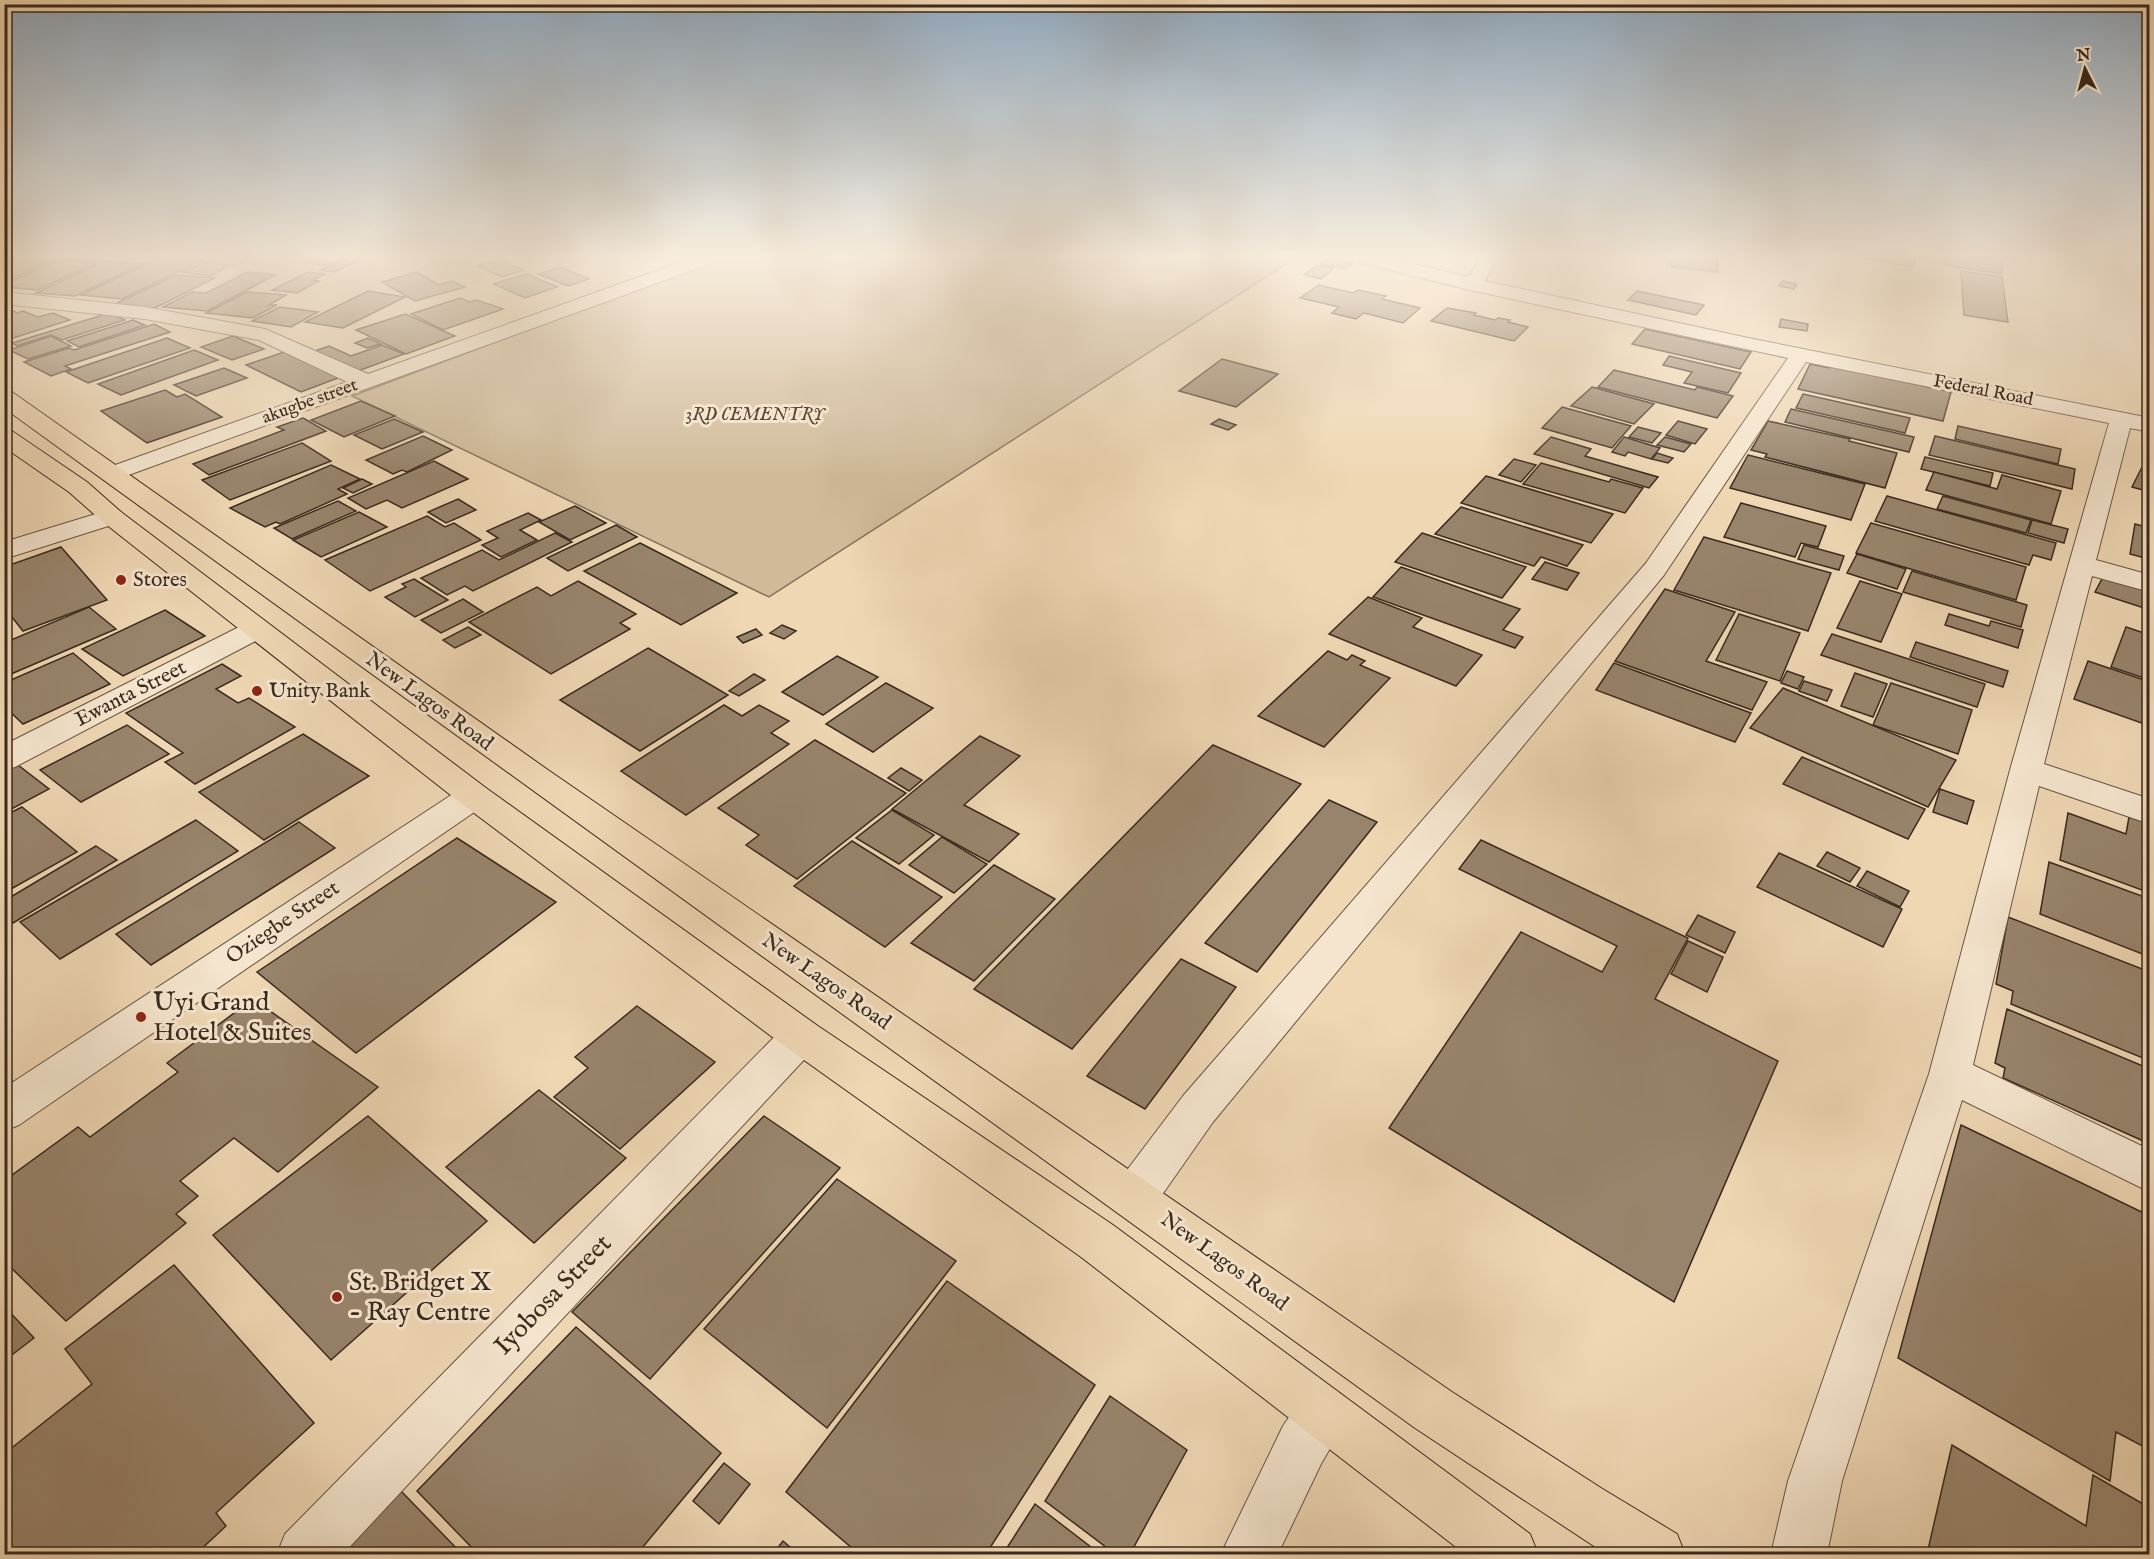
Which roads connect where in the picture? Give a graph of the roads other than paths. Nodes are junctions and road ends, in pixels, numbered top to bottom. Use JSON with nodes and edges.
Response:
{"nodes":[{"id":1,"x":236,"y":330,"type":"edge"},
{"id":2,"x":511,"y":330,"type":"edge"},
{"id":3,"x":1686,"y":330,"type":"edge"},
{"id":4,"x":1801,"y":354,"type":"junction"},
{"id":5,"x":369,"y":381,"type":"junction"},
{"id":6,"x":4,"y":397,"type":"edge"},
{"id":7,"x":2135,"y":422,"type":"edge"},
{"id":8,"x":4,"y":436,"type":"edge"},
{"id":9,"x":112,"y":474,"type":"junction"},
{"id":10,"x":112,"y":518,"type":"junction"},
{"id":11,"x":4,"y":551,"type":"edge"},
{"id":12,"x":2083,"y":564,"type":"junction"},
{"id":13,"x":2150,"y":584,"type":"edge"},
{"id":14,"x":257,"y":629,"type":"junction"},
{"id":15,"x":4,"y":759,"type":"edge"},
{"id":16,"x":2026,"y":770,"type":"junction"},
{"id":17,"x":474,"y":796,"type":"junction"},
{"id":18,"x":2150,"y":812,"type":"edge"},
{"id":19,"x":801,"y":1036,"type":"junction"},
{"id":20,"x":1950,"y":1074,"type":"junction"},
{"id":21,"x":4,"y":1112,"type":"edge"},
{"id":22,"x":2150,"y":1172,"type":"edge"},
{"id":23,"x":1134,"y":1197,"type":"junction"},
{"id":24,"x":1322,"y":1413,"type":"junction"},
{"id":25,"x":305,"y":1554,"type":"edge"},
{"id":26,"x":1249,"y":1554,"type":"edge"},
{"id":27,"x":1510,"y":1554,"type":"edge"},
{"id":28,"x":1657,"y":1554,"type":"edge"},
{"id":29,"x":1799,"y":1554,"type":"edge"}],
"edges":[{"from":1,"to":5,"type":"street"},
{"from":2,"to":5,"type":"street","name":"akugbe street"},
{"from":3,"to":4,"type":"street","name":"Federal Road"},
{"from":4,"to":7,"type":"street","name":"Federal Road"},
{"from":4,"to":23,"type":"street"},
{"from":5,"to":9,"type":"street","name":"akugbe street"},
{"from":6,"to":9,"type":"main road","name":"New Lagos Road"},
{"from":7,"to":12,"type":"street"},
{"from":8,"to":10,"type":"main road"},
{"from":9,"to":23,"type":"main road","name":"New Lagos Road"},
{"from":10,"to":11,"type":"street"},
{"from":10,"to":14,"type":"main road"},
{"from":12,"to":13,"type":"street"},
{"from":12,"to":16,"type":"street"},
{"from":14,"to":15,"type":"street","name":"Ewanta Street"},
{"from":14,"to":17,"type":"main road"},
{"from":16,"to":18,"type":"street"},
{"from":16,"to":20,"type":"street"},
{"from":17,"to":19,"type":"main road"},
{"from":17,"to":21,"type":"street","name":"Oziegbe Street"},
{"from":19,"to":24,"type":"main road"},
{"from":19,"to":25,"type":"street","name":"Iyobosa Street"},
{"from":20,"to":22,"type":"street"},
{"from":20,"to":29,"type":"street"},
{"from":23,"to":28,"type":"main road","name":"New Lagos Road"},
{"from":24,"to":26,"type":"street"},
{"from":24,"to":27,"type":"main road"}]}
